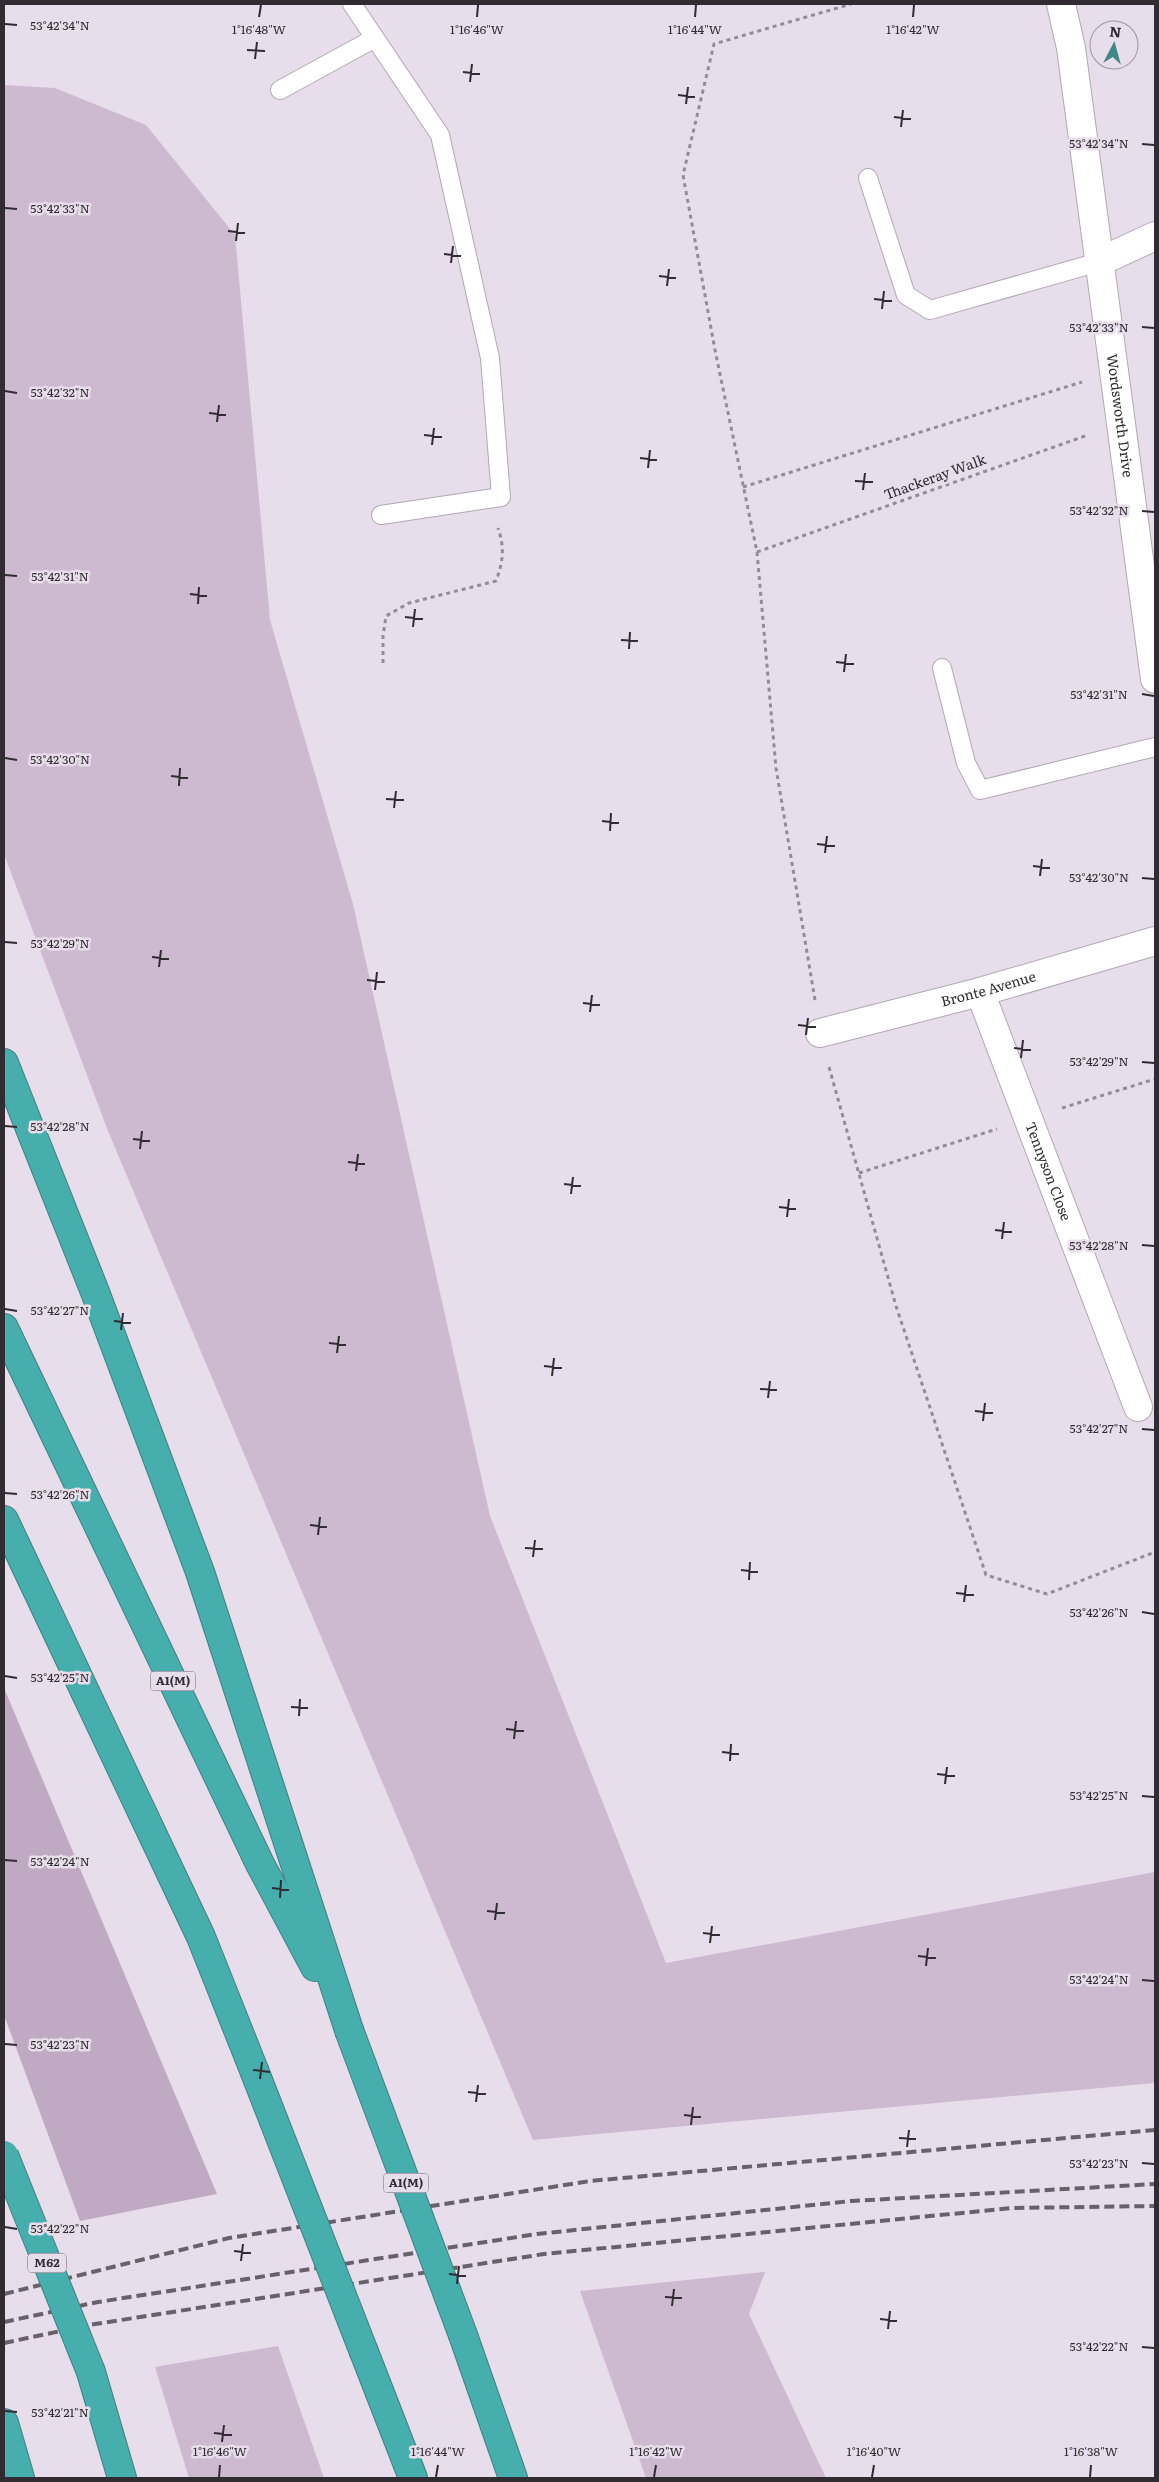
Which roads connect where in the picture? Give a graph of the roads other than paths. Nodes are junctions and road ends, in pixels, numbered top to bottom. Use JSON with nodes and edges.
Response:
{"nodes":[{"id":1,"x":352,"y":4,"type":"edge"},
{"id":2,"x":1062,"y":4,"type":"edge"},
{"id":3,"x":375,"y":38,"type":"junction"},
{"id":4,"x":280,"y":90,"type":"dead end"},
{"id":5,"x":868,"y":178,"type":"dead end"},
{"id":6,"x":1155,"y":236,"type":"edge"},
{"id":7,"x":1100,"y":262,"type":"junction"},
{"id":8,"x":381,"y":515,"type":"dead end"},
{"id":9,"x":942,"y":668,"type":"dead end"},
{"id":10,"x":1155,"y":679,"type":"edge"},
{"id":11,"x":1155,"y":746,"type":"edge"},
{"id":12,"x":1155,"y":941,"type":"edge"},
{"id":13,"x":980,"y":992,"type":"junction"},
{"id":14,"x":820,"y":1033,"type":"road end"},
{"id":15,"x":4,"y":1063,"type":"edge"},
{"id":16,"x":4,"y":1328,"type":"edge"},
{"id":17,"x":1138,"y":1407,"type":"dead end"},
{"id":18,"x":4,"y":1520,"type":"edge"},
{"id":19,"x":349,"y":2030,"type":"junction"},
{"id":20,"x":4,"y":2155,"type":"edge"},
{"id":21,"x":4,"y":2423,"type":"edge"},
{"id":22,"x":20,"y":2478,"type":"edge"},
{"id":23,"x":122,"y":2478,"type":"edge"},
{"id":24,"x":413,"y":2478,"type":"edge"},
{"id":25,"x":513,"y":2478,"type":"edge"}],
"edges":[{"from":1,"to":3,"type":"lane"},
{"from":2,"to":7,"type":"street","name":"Wordsworth Drive"},
{"from":3,"to":4,"type":"lane"},
{"from":3,"to":8,"type":"lane"},
{"from":5,"to":7,"type":"lane"},
{"from":6,"to":7,"type":"street"},
{"from":7,"to":10,"type":"street","name":"Wordsworth Drive"},
{"from":9,"to":11,"type":"lane"},
{"from":12,"to":13,"type":"street","name":"Bronte Avenue"},
{"from":13,"to":14,"type":"street","name":"Bronte Avenue"},
{"from":13,"to":17,"type":"street","name":"Tennyson Close"},
{"from":15,"to":19,"type":"highway"},
{"from":16,"to":19,"type":"highway","number":"A1(M)"},
{"from":18,"to":24,"type":"highway","bridge":true},
{"from":19,"to":25,"type":"highway","number":"A1(M)","bridge":true},
{"from":20,"to":23,"type":"highway","number":"M62","bridge":true},
{"from":21,"to":22,"type":"highway"}]}
